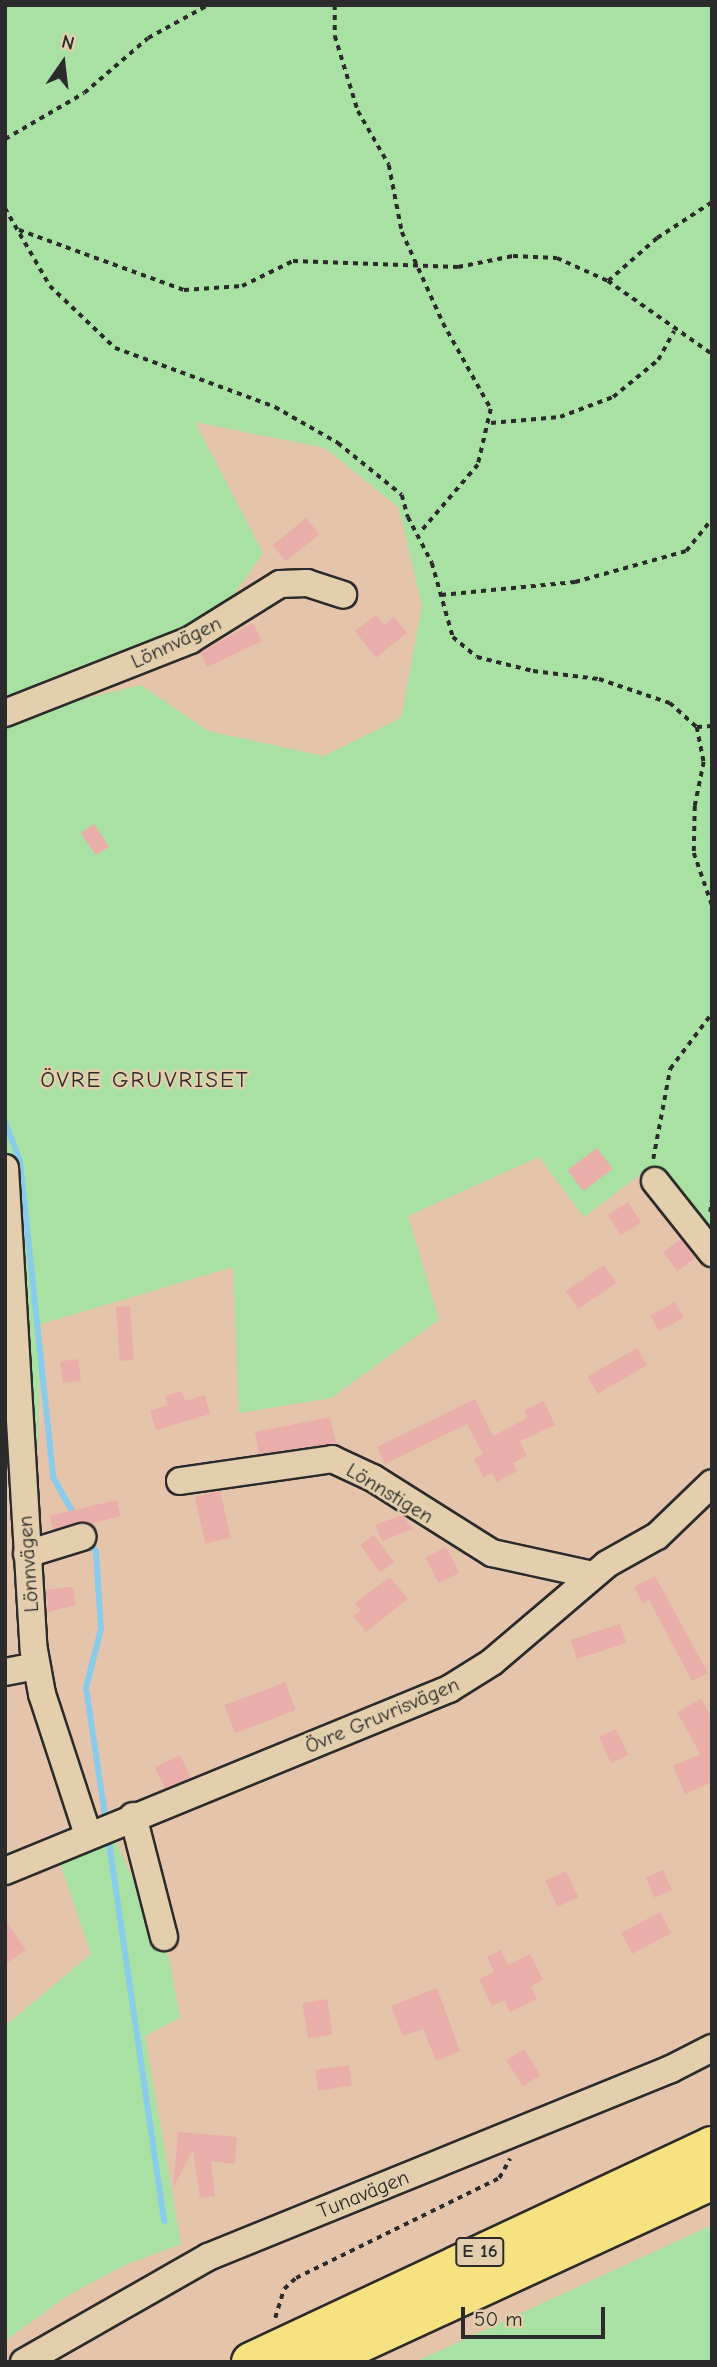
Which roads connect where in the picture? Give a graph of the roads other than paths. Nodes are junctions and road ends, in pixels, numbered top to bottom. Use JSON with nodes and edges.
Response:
{"nodes":[{"id":1,"x":343,"y":595,"type":"dead end"},
{"id":2,"x":5,"y":713,"type":"edge"},
{"id":3,"x":5,"y":1168,"type":"edge"},
{"id":4,"x":653,"y":1168,"type":"road end"},
{"id":5,"x":712,"y":1253,"type":"edge"},
{"id":6,"x":180,"y":1481,"type":"dead end"},
{"id":7,"x":712,"y":1483,"type":"edge"},
{"id":8,"x":82,"y":1536,"type":"dead end"},
{"id":9,"x":26,"y":1554,"type":"junction"},
{"id":10,"x":593,"y":1574,"type":"junction"},
{"id":11,"x":36,"y":1666,"type":"junction"},
{"id":12,"x":5,"y":1672,"type":"edge"},
{"id":13,"x":108,"y":1826,"type":"junction"},
{"id":14,"x":5,"y":1871,"type":"edge"},
{"id":15,"x":164,"y":1937,"type":"dead end"},
{"id":16,"x":712,"y":2048,"type":"edge"},
{"id":17,"x":712,"y":2146,"type":"edge"},
{"id":18,"x":712,"y":2180,"type":"edge"},
{"id":19,"x":24,"y":2362,"type":"edge"},
{"id":20,"x":251,"y":2362,"type":"edge"},
{"id":21,"x":319,"y":2362,"type":"edge"}],
"edges":[{"from":1,"to":2,"type":"street","name":"Lönnvägen"},
{"from":3,"to":9,"type":"street","name":"Lönnvägen"},
{"from":4,"to":5,"type":"street"},
{"from":6,"to":10,"type":"street","name":"Lönnstigen"},
{"from":7,"to":10,"type":"street","name":"Övre Gruvrisvägen"},
{"from":8,"to":9,"type":"street"},
{"from":9,"to":11,"type":"street","name":"Lönnvägen"},
{"from":10,"to":13,"type":"street","name":"Övre Gruvrisvägen"},
{"from":11,"to":12,"type":"street"},
{"from":11,"to":13,"type":"street","name":"Lönnvägen"},
{"from":13,"to":14,"type":"street","name":"Övre Gruvrisvägen"},
{"from":13,"to":15,"type":"street","name":"Lönnvägen"},
{"from":16,"to":19,"type":"street","name":"Tunavägen"},
{"from":17,"to":20,"type":"highway","number":"E 16"},
{"from":18,"to":21,"type":"highway","number":"E 16"}]}
